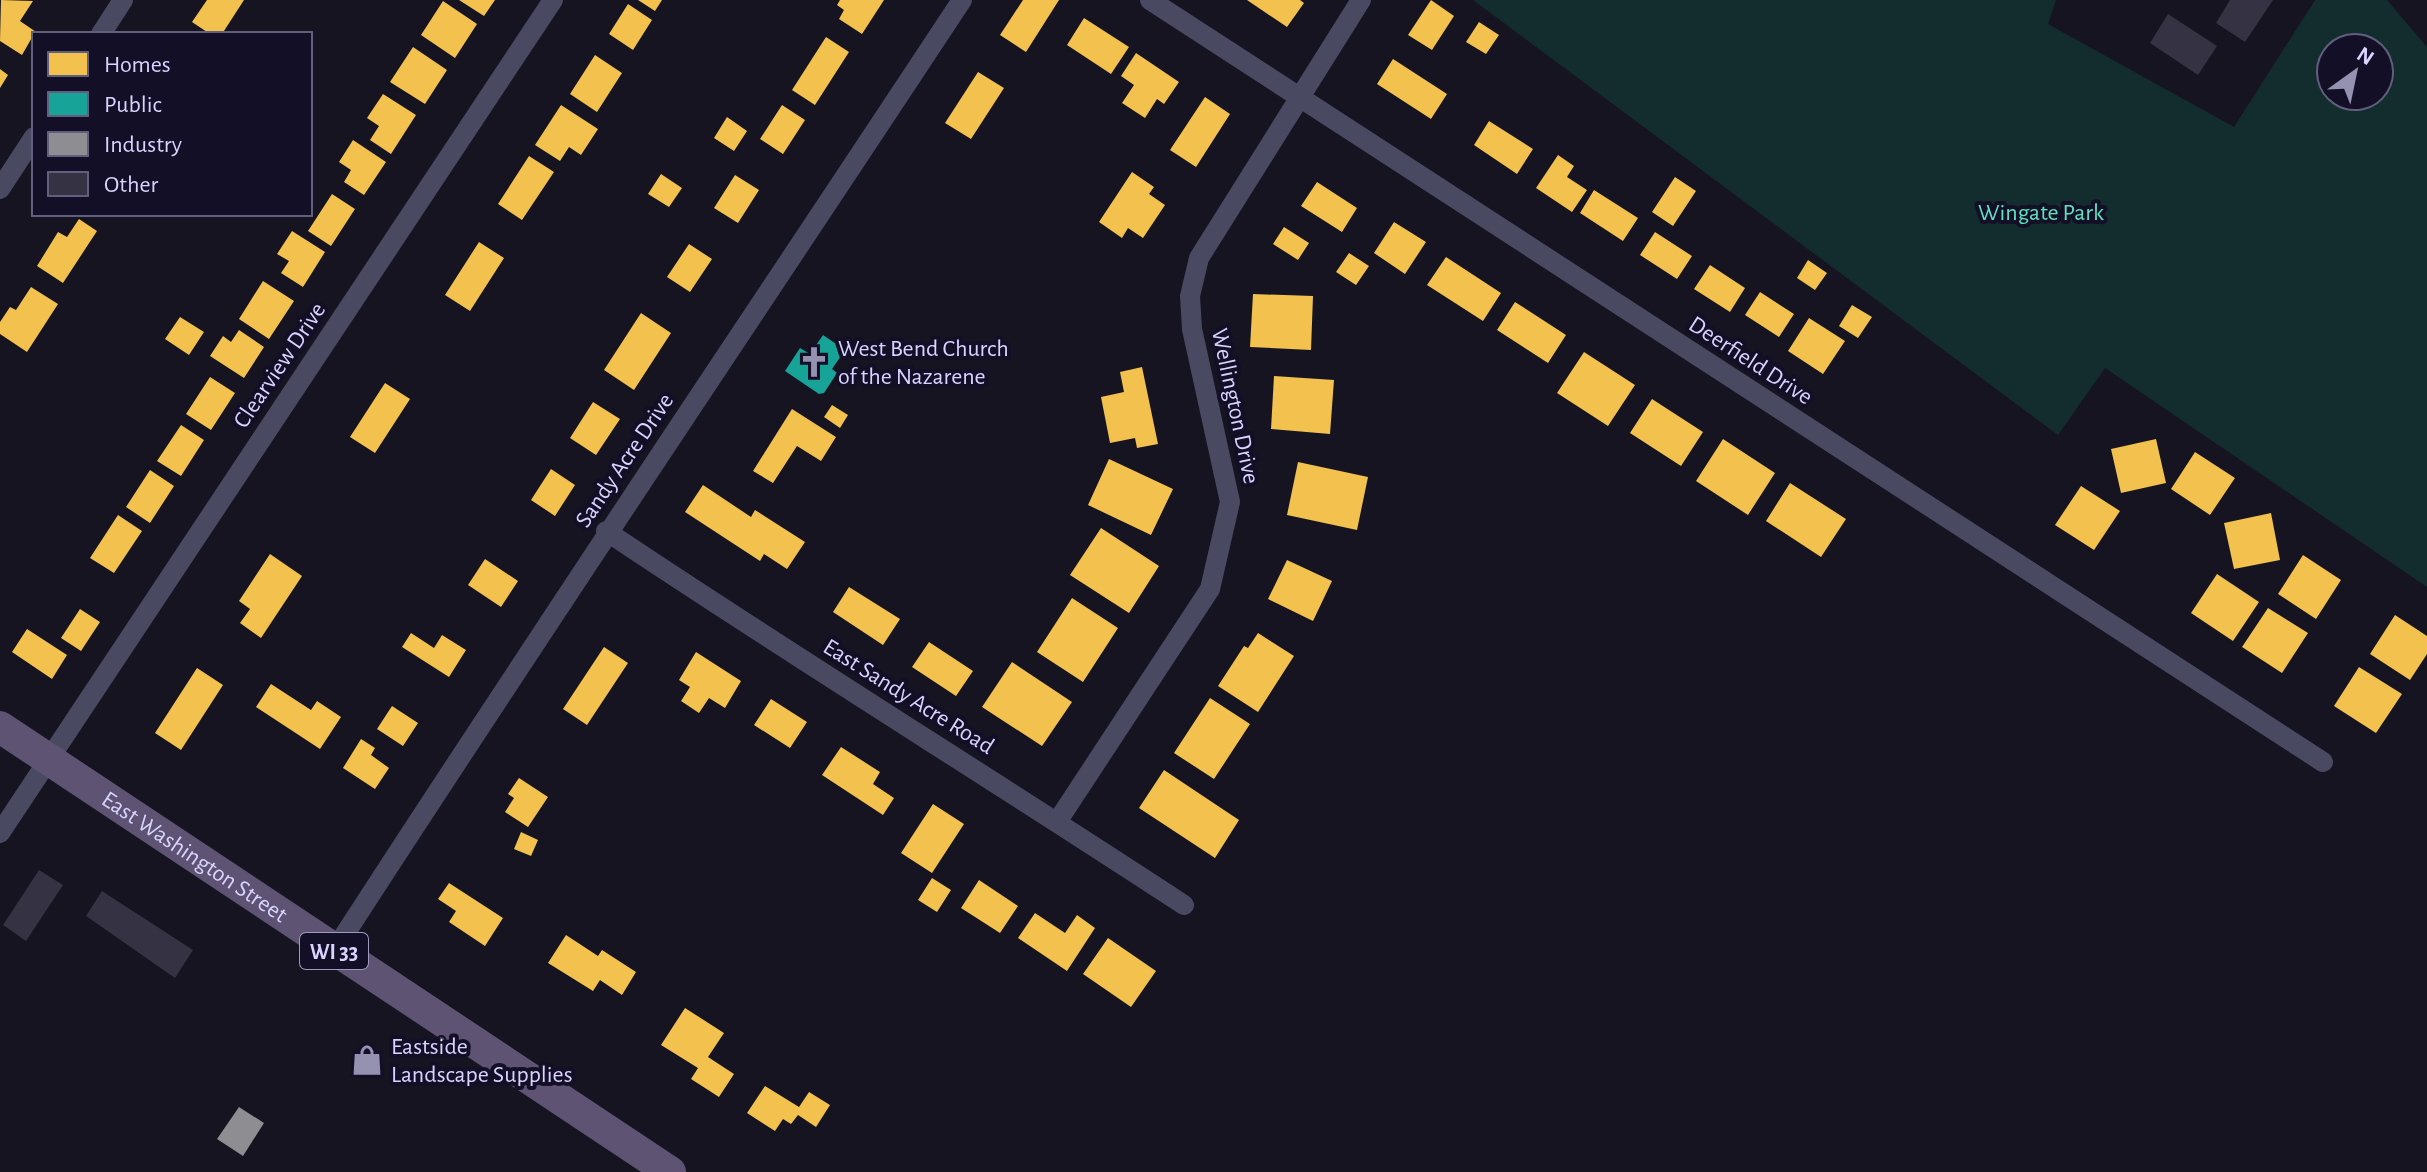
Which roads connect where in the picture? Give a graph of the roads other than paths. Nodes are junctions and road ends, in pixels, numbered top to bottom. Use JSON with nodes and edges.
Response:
{"nodes":[{"id":1,"x":123,"y":0,"type":"edge"},
{"id":2,"x":553,"y":0,"type":"edge"},
{"id":3,"x":962,"y":0,"type":"edge"},
{"id":4,"x":1150,"y":0,"type":"edge"},
{"id":5,"x":1361,"y":0,"type":"edge"},
{"id":6,"x":102,"y":32,"type":"edge"},
{"id":7,"x":1299,"y":96,"type":"junction"},
{"id":8,"x":32,"y":140,"type":"edge"},
{"id":9,"x":0,"y":189,"type":"edge"},
{"id":10,"x":606,"y":531,"type":"junction"},
{"id":11,"x":0,"y":727,"type":"edge"},
{"id":12,"x":48,"y":759,"type":"junction"},
{"id":13,"x":2323,"y":762,"type":"dead end"},
{"id":14,"x":1057,"y":822,"type":"junction"},
{"id":15,"x":0,"y":833,"type":"edge"},
{"id":16,"x":1184,"y":905,"type":"dead end"},
{"id":17,"x":334,"y":951,"type":"junction"},
{"id":18,"x":670,"y":1172,"type":"edge"}],
"edges":[{"from":1,"to":6,"type":"street"},
{"from":2,"to":12,"type":"street","name":"Clearview Drive"},
{"from":3,"to":10,"type":"street","name":"Sandy Acre Drive"},
{"from":4,"to":7,"type":"street","name":"Deerfield Drive"},
{"from":5,"to":7,"type":"street","name":"Wellington Drive"},
{"from":7,"to":13,"type":"street","name":"Deerfield Drive"},
{"from":7,"to":14,"type":"street","name":"Wellington Drive"},
{"from":8,"to":9,"type":"street"},
{"from":10,"to":14,"type":"street","name":"East Sandy Acre Road"},
{"from":10,"to":17,"type":"street","name":"Sandy Acre Drive"},
{"from":11,"to":12,"type":"main road","name":"East Washington Street","number":"WI 33"},
{"from":12,"to":15,"type":"street","name":"Clearview Drive"},
{"from":12,"to":17,"type":"main road","name":"East Washington Street","number":"WI 33"},
{"from":14,"to":16,"type":"street","name":"East Sandy Acre Road"},
{"from":17,"to":18,"type":"main road","name":"East Washington Street","number":"WI 33"}]}
